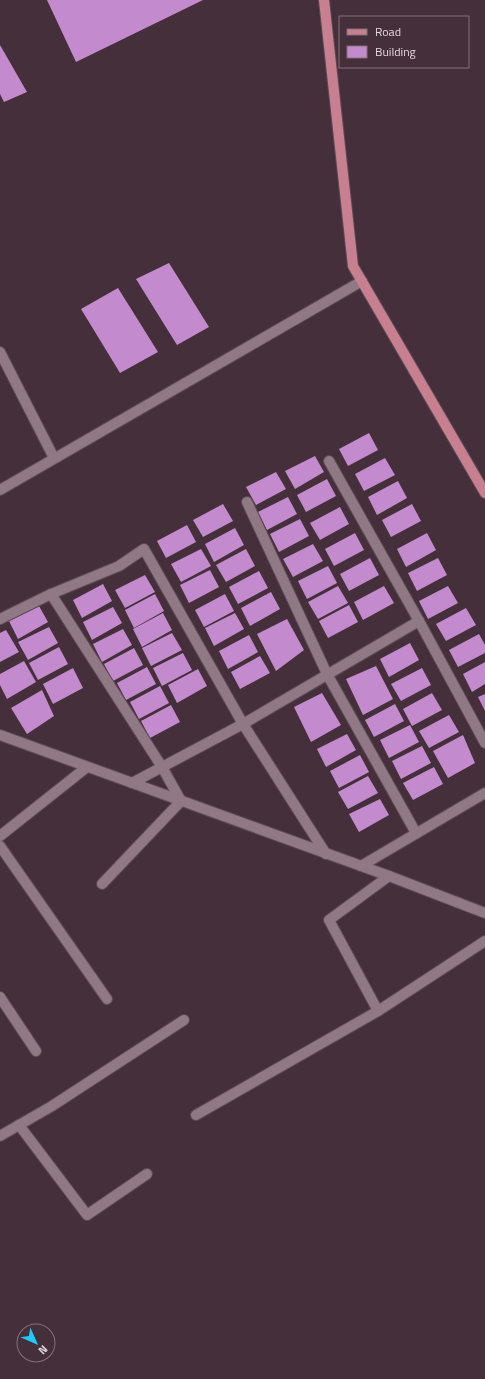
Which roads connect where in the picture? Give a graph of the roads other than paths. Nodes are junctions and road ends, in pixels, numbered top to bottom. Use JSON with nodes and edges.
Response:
{"nodes":[{"id":1,"x":324,"y":0,"type":"edge"},
{"id":2,"x":362,"y":281,"type":"junction"},
{"id":3,"x":0,"y":352,"type":"edge"},
{"id":4,"x":54,"y":458,"type":"junction"},
{"id":5,"x":329,"y":461,"type":"dead end"},
{"id":6,"x":0,"y":490,"type":"edge"},
{"id":7,"x":485,"y":493,"type":"edge"},
{"id":8,"x":247,"y":502,"type":"dead end"},
{"id":9,"x":52,"y":594,"type":"junction"},
{"id":10,"x":0,"y":619,"type":"edge"},
{"id":11,"x":419,"y":621,"type":"junction"},
{"id":12,"x":327,"y":674,"type":"junction"},
{"id":13,"x":243,"y":724,"type":"junction"},
{"id":14,"x":0,"y":735,"type":"edge"},
{"id":15,"x":485,"y":743,"type":"edge"},
{"id":16,"x":87,"y":767,"type":"junction"},
{"id":17,"x":162,"y":767,"type":"junction"},
{"id":18,"x":132,"y":783,"type":"junction"},
{"id":19,"x":485,"y":793,"type":"edge"},
{"id":20,"x":181,"y":801,"type":"junction"},
{"id":21,"x":416,"y":833,"type":"junction"},
{"id":22,"x":0,"y":836,"type":"edge"},
{"id":23,"x":0,"y":846,"type":"edge"},
{"id":24,"x":326,"y":854,"type":"junction"},
{"id":25,"x":361,"y":866,"type":"junction"},
{"id":26,"x":389,"y":876,"type":"junction"},
{"id":27,"x":102,"y":884,"type":"dead end"},
{"id":28,"x":485,"y":913,"type":"edge"},
{"id":29,"x":485,"y":941,"type":"edge"},
{"id":30,"x":0,"y":997,"type":"edge"},
{"id":31,"x":107,"y":999,"type":"dead end"},
{"id":32,"x":378,"y":1010,"type":"junction"},
{"id":33,"x":184,"y":1020,"type":"dead end"},
{"id":34,"x":36,"y":1051,"type":"dead end"},
{"id":35,"x":196,"y":1115,"type":"dead end"},
{"id":36,"x":19,"y":1126,"type":"junction"},
{"id":37,"x":0,"y":1136,"type":"edge"},
{"id":38,"x":147,"y":1174,"type":"dead end"}],
"edges":[{"from":1,"to":2,"type":"main road"},
{"from":2,"to":4,"type":"street"},
{"from":2,"to":7,"type":"main road"},
{"from":3,"to":4,"type":"street"},
{"from":4,"to":6,"type":"street"},
{"from":5,"to":11,"type":"street"},
{"from":8,"to":12,"type":"street"},
{"from":9,"to":10,"type":"street"},
{"from":9,"to":13,"type":"street"},
{"from":9,"to":17,"type":"street"},
{"from":11,"to":12,"type":"street"},
{"from":11,"to":15,"type":"street"},
{"from":12,"to":13,"type":"street"},
{"from":12,"to":21,"type":"street"},
{"from":13,"to":17,"type":"street"},
{"from":13,"to":24,"type":"street"},
{"from":14,"to":16,"type":"street"},
{"from":16,"to":18,"type":"street"},
{"from":16,"to":22,"type":"street"},
{"from":17,"to":18,"type":"street"},
{"from":17,"to":20,"type":"street"},
{"from":18,"to":20,"type":"street"},
{"from":19,"to":21,"type":"street"},
{"from":20,"to":24,"type":"street"},
{"from":20,"to":27,"type":"street"},
{"from":21,"to":25,"type":"street"},
{"from":23,"to":31,"type":"street"},
{"from":24,"to":25,"type":"street"},
{"from":25,"to":26,"type":"street"},
{"from":26,"to":28,"type":"street"},
{"from":26,"to":32,"type":"street"},
{"from":29,"to":32,"type":"street"},
{"from":30,"to":34,"type":"street"},
{"from":32,"to":35,"type":"street"},
{"from":33,"to":36,"type":"street"},
{"from":36,"to":37,"type":"street"},
{"from":36,"to":38,"type":"street"}]}
